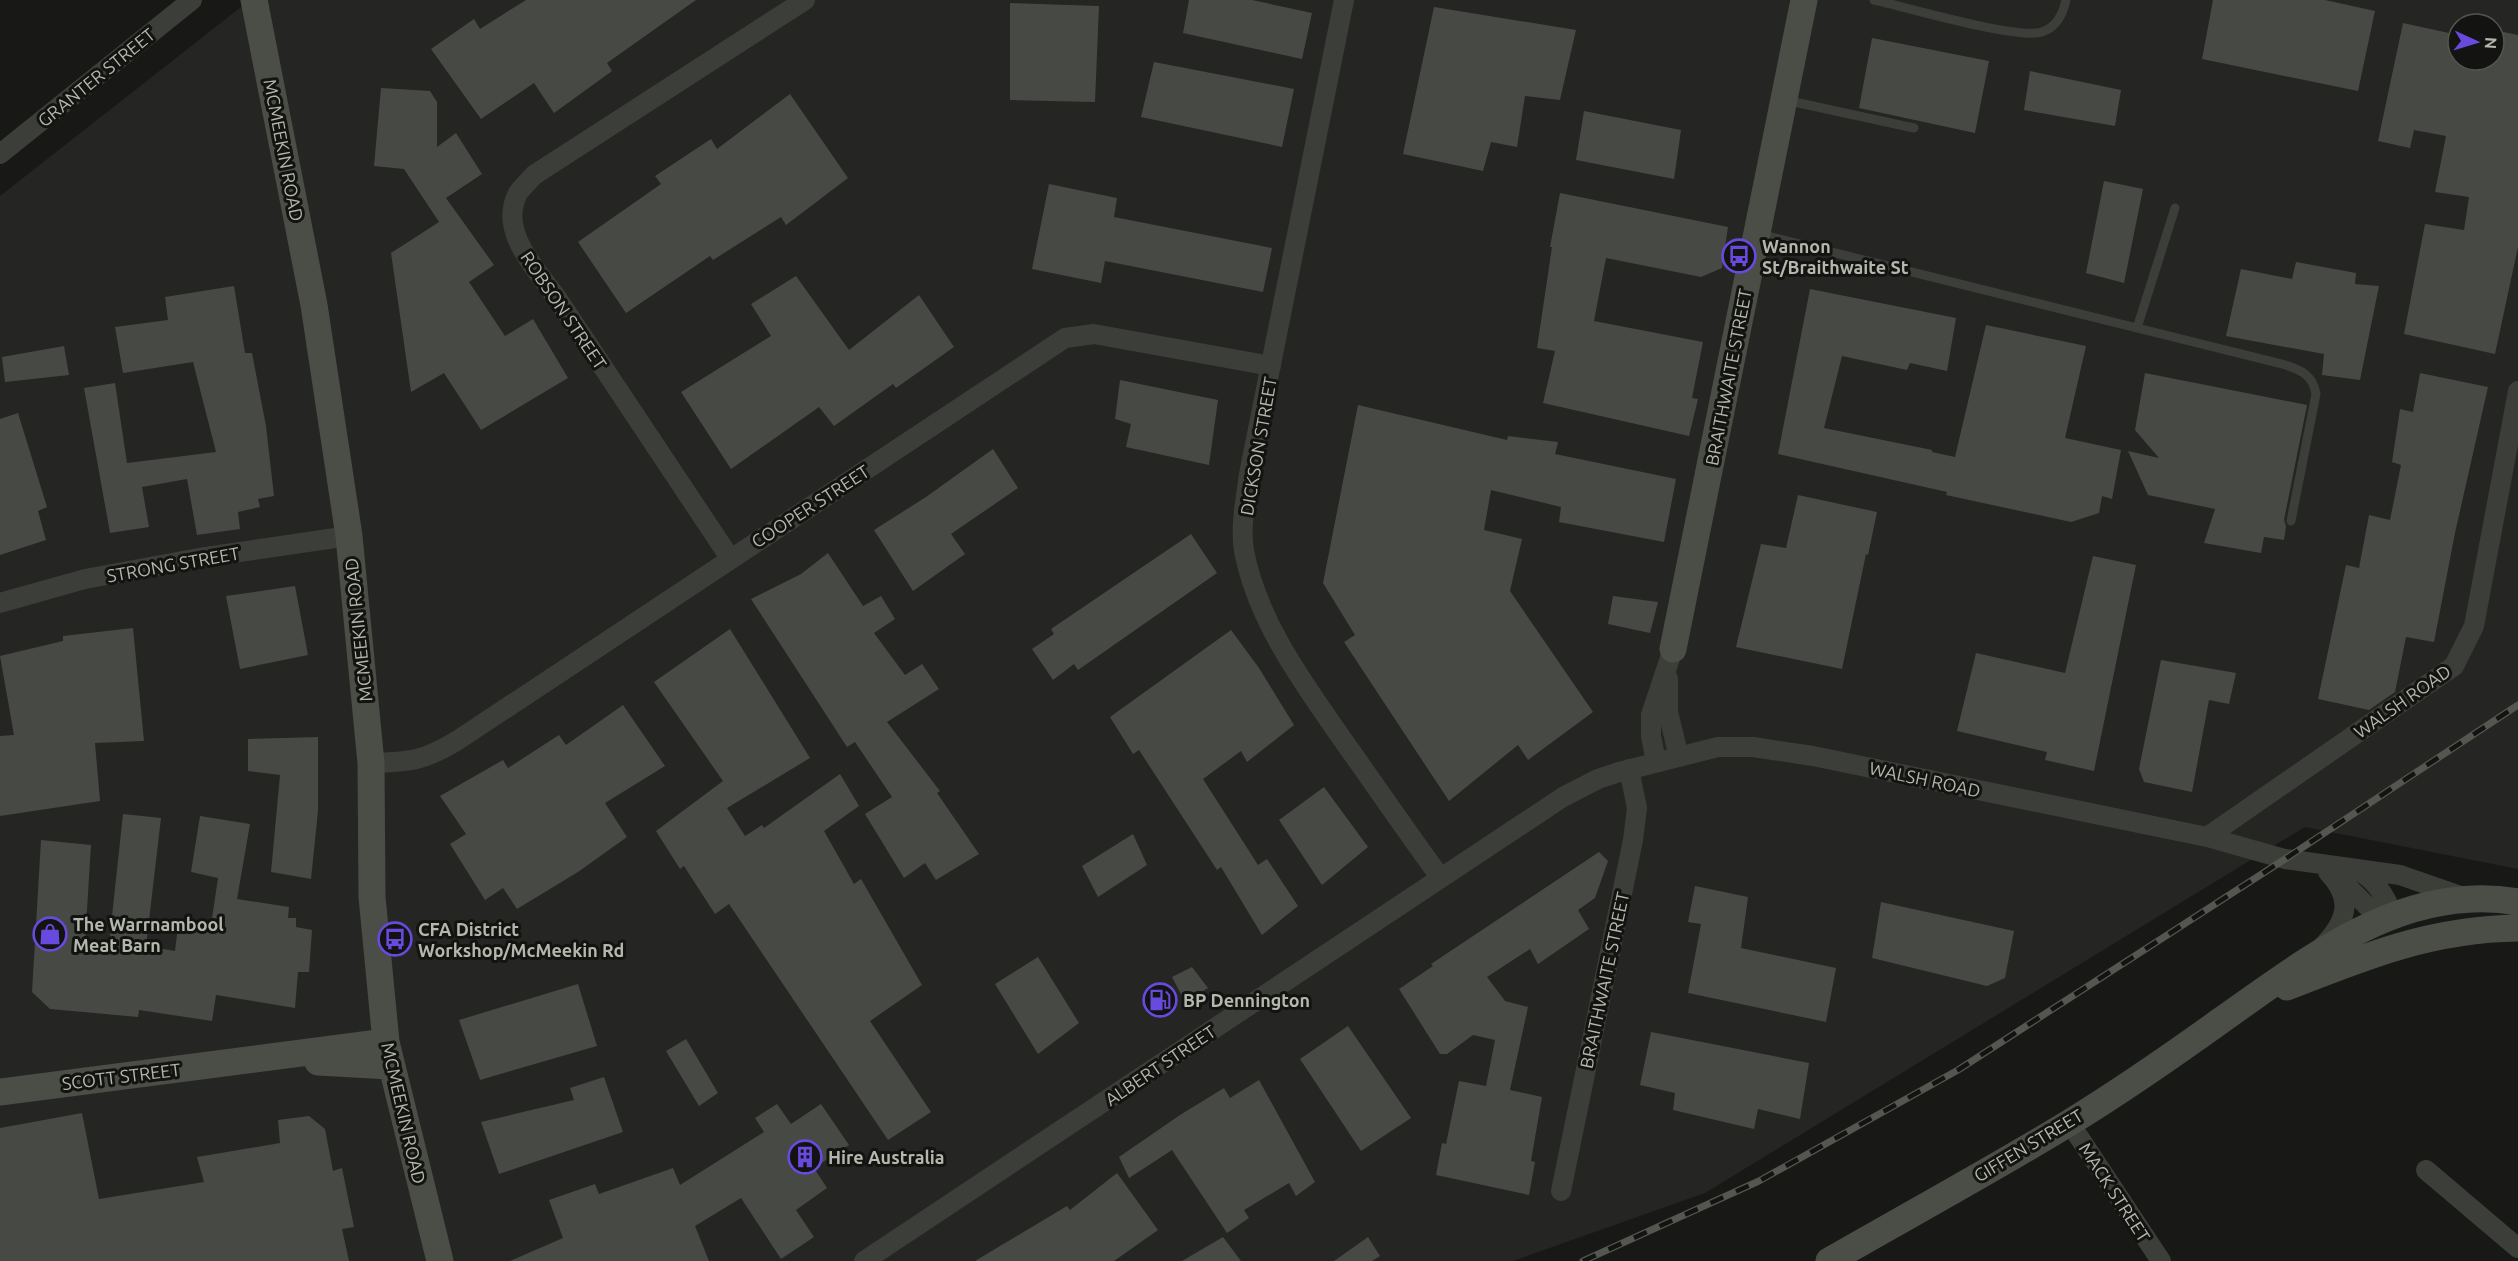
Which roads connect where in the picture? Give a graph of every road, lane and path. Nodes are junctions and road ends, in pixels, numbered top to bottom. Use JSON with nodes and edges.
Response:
{"nodes":[{"id":1,"x":192,"y":0,"type":"edge"},
{"id":2,"x":254,"y":0,"type":"edge"},
{"id":3,"x":805,"y":0,"type":"edge"},
{"id":4,"x":1344,"y":0,"type":"edge"},
{"id":5,"x":1804,"y":0,"type":"edge"},
{"id":6,"x":1874,"y":0,"type":"edge"},
{"id":7,"x":2066,"y":0,"type":"edge"},
{"id":8,"x":1783,"y":99,"type":"junction"},
{"id":9,"x":1914,"y":128,"type":"dead end"},
{"id":10,"x":0,"y":154,"type":"edge"},
{"id":11,"x":2175,"y":208,"type":"dead end"},
{"id":12,"x":1756,"y":234,"type":"junction"},
{"id":13,"x":2137,"y":328,"type":"junction"},
{"id":14,"x":1271,"y":366,"type":"junction"},
{"id":15,"x":2518,"y":391,"type":"edge"},
{"id":16,"x":2291,"y":521,"type":"dead end"},
{"id":17,"x":349,"y":536,"type":"junction"},
{"id":18,"x":730,"y":558,"type":"junction"},
{"id":19,"x":0,"y":603,"type":"edge"},
{"id":20,"x":1673,"y":649,"type":"junction"},
{"id":21,"x":1679,"y":757,"type":"junction"},
{"id":22,"x":371,"y":763,"type":"junction"},
{"id":23,"x":1643,"y":766,"type":"junction"},
{"id":24,"x":2207,"y":837,"type":"junction"},
{"id":25,"x":2320,"y":868,"type":"junction"},
{"id":26,"x":2355,"y":869,"type":"junction"},
{"id":27,"x":1440,"y":878,"type":"junction"},
{"id":28,"x":2473,"y":900,"type":"junction"},
{"id":29,"x":2518,"y":902,"type":"edge"},
{"id":30,"x":2387,"y":918,"type":"junction"},
{"id":31,"x":2518,"y":928,"type":"edge"},
{"id":32,"x":2401,"y":944,"type":"junction"},
{"id":33,"x":2313,"y":956,"type":"junction"},
{"id":34,"x":2221,"y":1020,"type":"junction"},
{"id":35,"x":388,"y":1054,"type":"junction"},
{"id":36,"x":0,"y":1092,"type":"edge"},
{"id":37,"x":2069,"y":1122,"type":"junction"},
{"id":38,"x":2426,"y":1170,"type":"dead end"},
{"id":39,"x":1561,"y":1191,"type":"dead end"},
{"id":40,"x":2518,"y":1248,"type":"edge"},
{"id":41,"x":2518,"y":1253,"type":"edge"},
{"id":42,"x":440,"y":1261,"type":"edge"},
{"id":43,"x":864,"y":1261,"type":"edge"},
{"id":44,"x":1829,"y":1261,"type":"edge"},
{"id":45,"x":2161,"y":1261,"type":"edge"},
{"id":46,"x":2513,"y":1261,"type":"edge"}],
"edges":[{"from":1,"to":10,"type":"street","name":"GRANTER STREET"},
{"from":2,"to":17,"type":"street","name":"MCMEEKIN ROAD"},
{"from":3,"to":18,"type":"street","name":"ROBSON STREET"},
{"from":4,"to":14,"type":"street","name":"DICKSON STREET"},
{"from":5,"to":8,"type":"street","name":"BRAITHWAITE STREET"},
{"from":6,"to":7,"type":"lane"},
{"from":8,"to":9,"type":"lane"},
{"from":8,"to":12,"type":"street","name":"BRAITHWAITE STREET"},
{"from":11,"to":13,"type":"lane"},
{"from":12,"to":13,"type":"lane"},
{"from":12,"to":20,"type":"street","name":"BRAITHWAITE STREET"},
{"from":13,"to":16,"type":"lane"},
{"from":14,"to":18,"type":"street","name":"COOPER STREET"},
{"from":14,"to":27,"type":"street","name":"DICKSON STREET"},
{"from":15,"to":24,"type":"street","name":"WALSH ROAD"},
{"from":17,"to":19,"type":"street","name":"STRONG STREET"},
{"from":17,"to":22,"type":"street","name":"MCMEEKIN ROAD"},
{"from":18,"to":22,"type":"street","name":"COOPER STREET"},
{"from":20,"to":21,"type":"street","name":"BRAITHWAITE STREET"},
{"from":20,"to":23,"type":"street","name":"BRAITHWAITE STREET"},
{"from":21,"to":23,"type":"street","name":"WALSH ROAD"},
{"from":21,"to":24,"type":"street","name":"WALSH ROAD"},
{"from":22,"to":35,"type":"street","name":"MCMEEKIN ROAD"},
{"from":23,"to":27,"type":"street","name":"ALBERT STREET"},
{"from":23,"to":39,"type":"street","name":"BRAITHWAITE STREET"},
{"from":24,"to":25,"type":"street","name":"WALSH ROAD"},
{"from":25,"to":26,"type":"street","name":"WALSH ROAD"},
{"from":25,"to":30,"type":"street","name":"WALSH ROAD"},
{"from":25,"to":33,"type":"street"},
{"from":26,"to":28,"type":"street","name":"WALSH ROAD"},
{"from":26,"to":30,"type":"street"},
{"from":27,"to":43,"type":"street","name":"ALBERT STREET"},
{"from":28,"to":29,"type":"street","name":"WALSH ROAD"},
{"from":28,"to":30,"type":"street","name":"WALSH ROAD"},
{"from":30,"to":32,"type":"street"},
{"from":30,"to":33,"type":"street","name":"GIFFEN STREET"},
{"from":31,"to":32,"type":"street"},
{"from":32,"to":34,"type":"street","name":"GIFFEN STREET"},
{"from":33,"to":34,"type":"street","name":"GIFFEN STREET"},
{"from":34,"to":37,"type":"street","name":"GIFFEN STREET"},
{"from":35,"to":36,"type":"street","name":"SCOTT STREET"},
{"from":35,"to":42,"type":"street","name":"MCMEEKIN ROAD"},
{"from":37,"to":44,"type":"street","name":"GIFFEN STREET"},
{"from":37,"to":45,"type":"street","name":"MACK STREET"},
{"from":38,"to":40,"type":"street"},
{"from":41,"to":46,"type":"street"}]}
